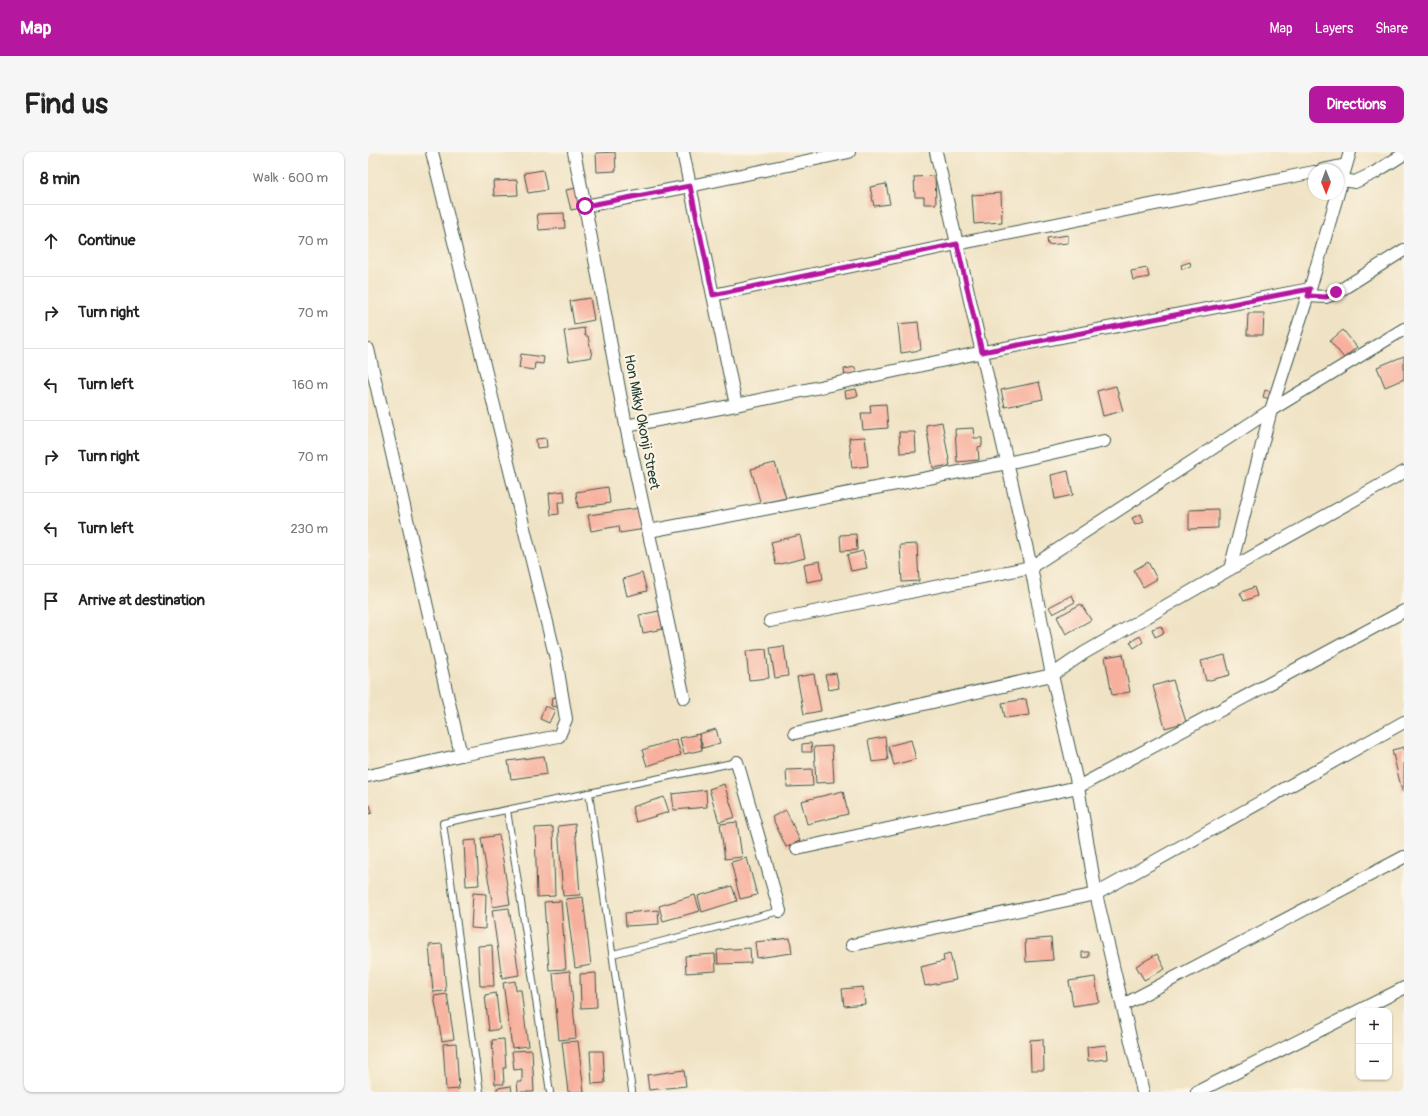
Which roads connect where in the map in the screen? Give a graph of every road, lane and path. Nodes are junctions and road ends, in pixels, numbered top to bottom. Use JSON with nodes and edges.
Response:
{"nodes":[{"id":1,"x":432,"y":152,"type":"edge"},
{"id":2,"x":574,"y":152,"type":"edge"},
{"id":3,"x":683,"y":152,"type":"edge"},
{"id":4,"x":849,"y":152,"type":"edge"},
{"id":5,"x":936,"y":152,"type":"edge"},
{"id":6,"x":1350,"y":152,"type":"edge"},
{"id":7,"x":1404,"y":154,"type":"edge"},
{"id":8,"x":1346,"y":165,"type":"joint"},
{"id":9,"x":1344,"y":172,"type":"edge"},
{"id":10,"x":1308,"y":173,"type":"edge"},
{"id":11,"x":1344,"y":180,"type":"edge"},
{"id":12,"x":690,"y":186,"type":"junction"},
{"id":13,"x":1336,"y":200,"type":"edge"},
{"id":14,"x":585,"y":206,"type":"junction"},
{"id":15,"x":957,"y":244,"type":"junction"},
{"id":16,"x":1404,"y":250,"type":"edge"},
{"id":17,"x":1309,"y":293,"type":"junction"},
{"id":18,"x":713,"y":295,"type":"junction"},
{"id":19,"x":1404,"y":329,"type":"edge"},
{"id":20,"x":368,"y":349,"type":"edge"},
{"id":21,"x":982,"y":352,"type":"junction"},
{"id":22,"x":736,"y":405,"type":"junction"},
{"id":23,"x":1271,"y":410,"type":"junction"},
{"id":24,"x":626,"y":426,"type":"junction"},
{"id":25,"x":1104,"y":441,"type":"dead end"},
{"id":26,"x":1006,"y":463,"type":"junction"},
{"id":27,"x":1404,"y":472,"type":"edge"},
{"id":28,"x":649,"y":531,"type":"junction"},
{"id":29,"x":1031,"y":567,"type":"junction"},
{"id":30,"x":1230,"y":569,"type":"junction"},
{"id":31,"x":1404,"y":611,"type":"edge"},
{"id":32,"x":770,"y":621,"type":"dead end"},
{"id":33,"x":1052,"y":675,"type":"junction"},
{"id":34,"x":684,"y":698,"type":"dead end"},
{"id":35,"x":1404,"y":722,"type":"edge"},
{"id":36,"x":795,"y":733,"type":"dead end"},
{"id":37,"x":461,"y":755,"type":"junction"},
{"id":38,"x":737,"y":762,"type":"joint"},
{"id":39,"x":368,"y":776,"type":"edge"},
{"id":40,"x":1078,"y":787,"type":"junction"},
{"id":41,"x":589,"y":793,"type":"junction"},
{"id":42,"x":507,"y":810,"type":"junction"},
{"id":43,"x":797,"y":849,"type":"dead end"},
{"id":44,"x":1404,"y":857,"type":"edge"},
{"id":45,"x":1096,"y":894,"type":"junction"},
{"id":46,"x":780,"y":911,"type":"joint"},
{"id":47,"x":852,"y":945,"type":"dead end"},
{"id":48,"x":612,"y":954,"type":"junction"},
{"id":49,"x":1404,"y":988,"type":"edge"},
{"id":50,"x":1123,"y":1004,"type":"junction"},
{"id":51,"x":632,"y":1091,"type":"dead end"},
{"id":52,"x":480,"y":1092,"type":"edge"},
{"id":53,"x":550,"y":1092,"type":"edge"},
{"id":54,"x":1143,"y":1092,"type":"edge"},
{"id":55,"x":1197,"y":1092,"type":"edge"}],
"edges":[{"from":1,"to":37,"type":"street"},
{"from":2,"to":14,"type":"street","name":"Hon Mikky Okonji Street"},
{"from":3,"to":12,"type":"street"},
{"from":4,"to":12,"type":"street"},
{"from":5,"to":15,"type":"street"},
{"from":6,"to":8,"type":"street"},
{"from":7,"to":11,"type":"street"},
{"from":8,"to":9,"type":"street"},
{"from":10,"to":15,"type":"street"},
{"from":12,"to":14,"type":"street"},
{"from":12,"to":18,"type":"street"},
{"from":13,"to":17,"type":"street"},
{"from":14,"to":24,"type":"street","name":"Hon Mikky Okonji Street"},
{"from":15,"to":18,"type":"street"},
{"from":15,"to":21,"type":"street"},
{"from":16,"to":17,"type":"street"},
{"from":17,"to":21,"type":"street"},
{"from":17,"to":23,"type":"street"},
{"from":18,"to":22,"type":"street"},
{"from":19,"to":23,"type":"street"},
{"from":20,"to":37,"type":"street"},
{"from":21,"to":22,"type":"street"},
{"from":21,"to":26,"type":"street"},
{"from":22,"to":24,"type":"street"},
{"from":23,"to":29,"type":"street"},
{"from":23,"to":30,"type":"street"},
{"from":24,"to":28,"type":"street","name":"Hon Mikky Okonji Street"},
{"from":25,"to":26,"type":"street"},
{"from":26,"to":28,"type":"street"},
{"from":26,"to":29,"type":"street"},
{"from":27,"to":30,"type":"street"},
{"from":28,"to":34,"type":"street","name":"Hon Mikky Okonji Street"},
{"from":29,"to":32,"type":"street"},
{"from":29,"to":33,"type":"street"},
{"from":30,"to":33,"type":"street"},
{"from":31,"to":40,"type":"street"},
{"from":33,"to":36,"type":"street"},
{"from":33,"to":40,"type":"street"},
{"from":35,"to":45,"type":"street"},
{"from":37,"to":39,"type":"street"},
{"from":38,"to":41,"type":"lane"},
{"from":38,"to":46,"type":"street"},
{"from":40,"to":43,"type":"street"},
{"from":40,"to":45,"type":"street"},
{"from":41,"to":42,"type":"lane"},
{"from":41,"to":48,"type":"lane"},
{"from":42,"to":52,"type":"lane"},
{"from":42,"to":53,"type":"lane"},
{"from":44,"to":50,"type":"street"},
{"from":45,"to":47,"type":"street"},
{"from":45,"to":50,"type":"street"},
{"from":46,"to":48,"type":"lane"},
{"from":48,"to":51,"type":"lane"},
{"from":49,"to":55,"type":"street"},
{"from":50,"to":54,"type":"street"}]}
